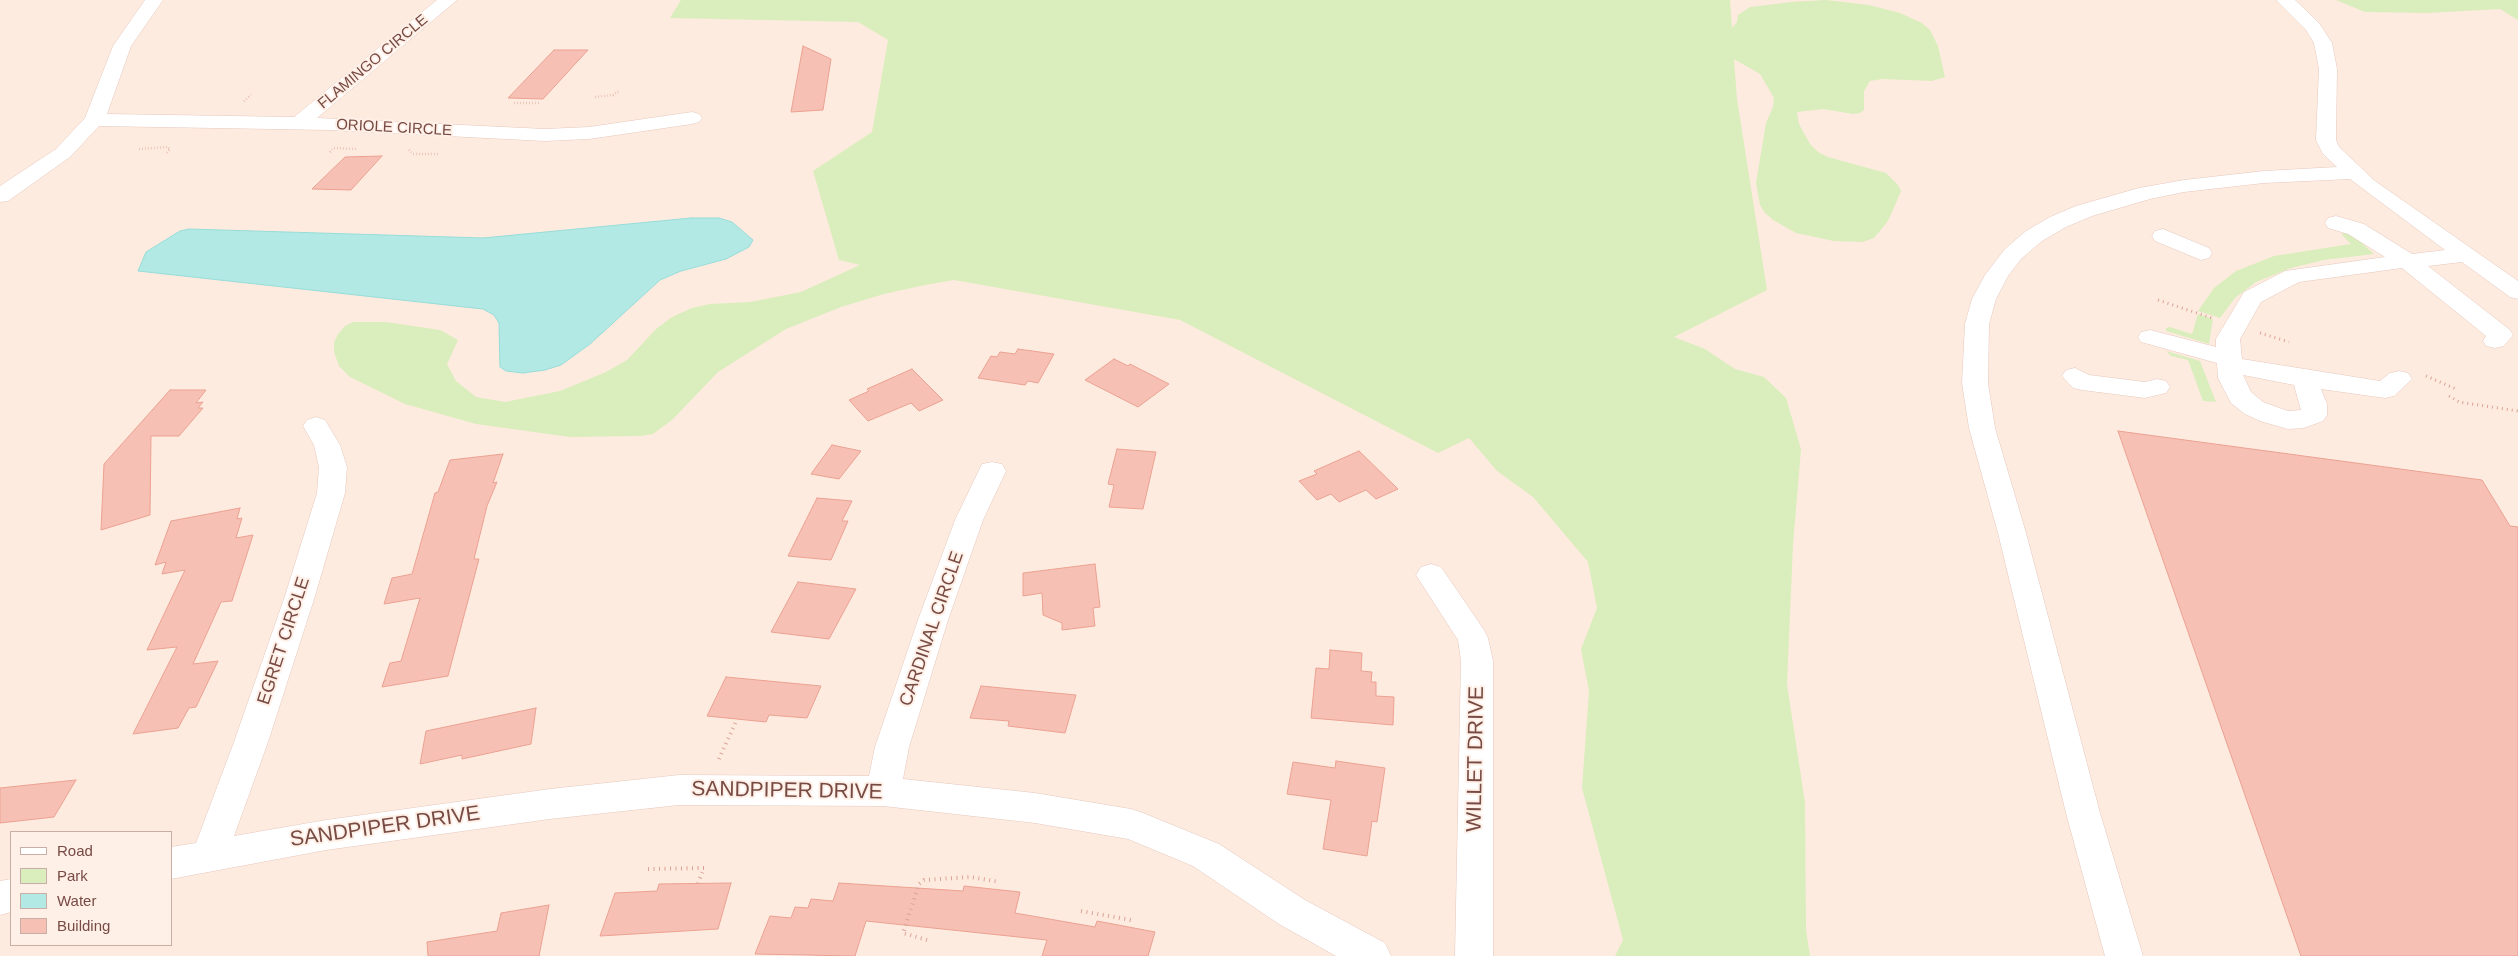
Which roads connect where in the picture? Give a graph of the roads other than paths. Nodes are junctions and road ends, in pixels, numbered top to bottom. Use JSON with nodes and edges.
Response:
{"nodes":[{"id":1,"x":154,"y":0,"type":"edge"},
{"id":2,"x":448,"y":0,"type":"edge"},
{"id":3,"x":2285,"y":0,"type":"edge"},
{"id":4,"x":692,"y":118,"type":"dead end"},
{"id":5,"x":94,"y":120,"type":"junction"},
{"id":6,"x":298,"y":124,"type":"junction"},
{"id":7,"x":2354,"y":173,"type":"junction"},
{"id":8,"x":0,"y":196,"type":"edge"},
{"id":9,"x":2336,"y":223,"type":"dead end"},
{"id":10,"x":2163,"y":236,"type":"dead end"},
{"id":11,"x":2201,"y":253,"type":"dead end"},
{"id":12,"x":2467,"y":255,"type":"junction"},
{"id":13,"x":2406,"y":260,"type":"junction"},
{"id":14,"x":2518,"y":292,"type":"edge"},
{"id":15,"x":2150,"y":337,"type":"dead end"},
{"id":16,"x":2495,"y":341,"type":"dead end"},
{"id":17,"x":2230,"y":362,"type":"junction"},
{"id":18,"x":2075,"y":376,"type":"dead end"},
{"id":19,"x":2305,"y":379,"type":"junction"},
{"id":20,"x":2399,"y":379,"type":"dead end"},
{"id":21,"x":2157,"y":387,"type":"dead end"},
{"id":22,"x":316,"y":426,"type":"dead end"},
{"id":23,"x":992,"y":471,"type":"dead end"},
{"id":24,"x":1431,"y":575,"type":"dead end"},
{"id":25,"x":883,"y":792,"type":"junction"},
{"id":26,"x":210,"y":855,"type":"junction"},
{"id":27,"x":172,"y":863,"type":"edge"},
{"id":28,"x":1372,"y":956,"type":"edge"},
{"id":29,"x":1474,"y":956,"type":"edge"},
{"id":30,"x":2124,"y":956,"type":"edge"}],
"edges":[{"from":1,"to":5,"type":"street"},
{"from":2,"to":6,"type":"street","name":"FLAMINGO CIRCLE"},
{"from":3,"to":7,"type":"street"},
{"from":4,"to":6,"type":"street","name":"ORIOLE CIRCLE"},
{"from":5,"to":6,"type":"street","name":"ORIOLE CIRCLE"},
{"from":5,"to":8,"type":"street"},
{"from":7,"to":12,"type":"street"},
{"from":7,"to":30,"type":"street"},
{"from":9,"to":13,"type":"street"},
{"from":10,"to":11,"type":"street"},
{"from":12,"to":13,"type":"street"},
{"from":12,"to":14,"type":"street"},
{"from":13,"to":16,"type":"street"},
{"from":13,"to":17,"type":"street"},
{"from":15,"to":17,"type":"street"},
{"from":17,"to":19,"type":"street"},
{"from":17,"to":19,"type":"street"},
{"from":18,"to":21,"type":"street"},
{"from":19,"to":20,"type":"street"},
{"from":22,"to":26,"type":"street","name":"EGRET CIRCLE"},
{"from":23,"to":25,"type":"street","name":"CARDINAL CIRCLE"},
{"from":24,"to":29,"type":"street","name":"WILLET DRIVE"},
{"from":25,"to":26,"type":"street","name":"SANDPIPER DRIVE"},
{"from":25,"to":28,"type":"street","name":"SANDPIPER DRIVE"},
{"from":26,"to":27,"type":"street","name":"SANDPIPER DRIVE"}]}
